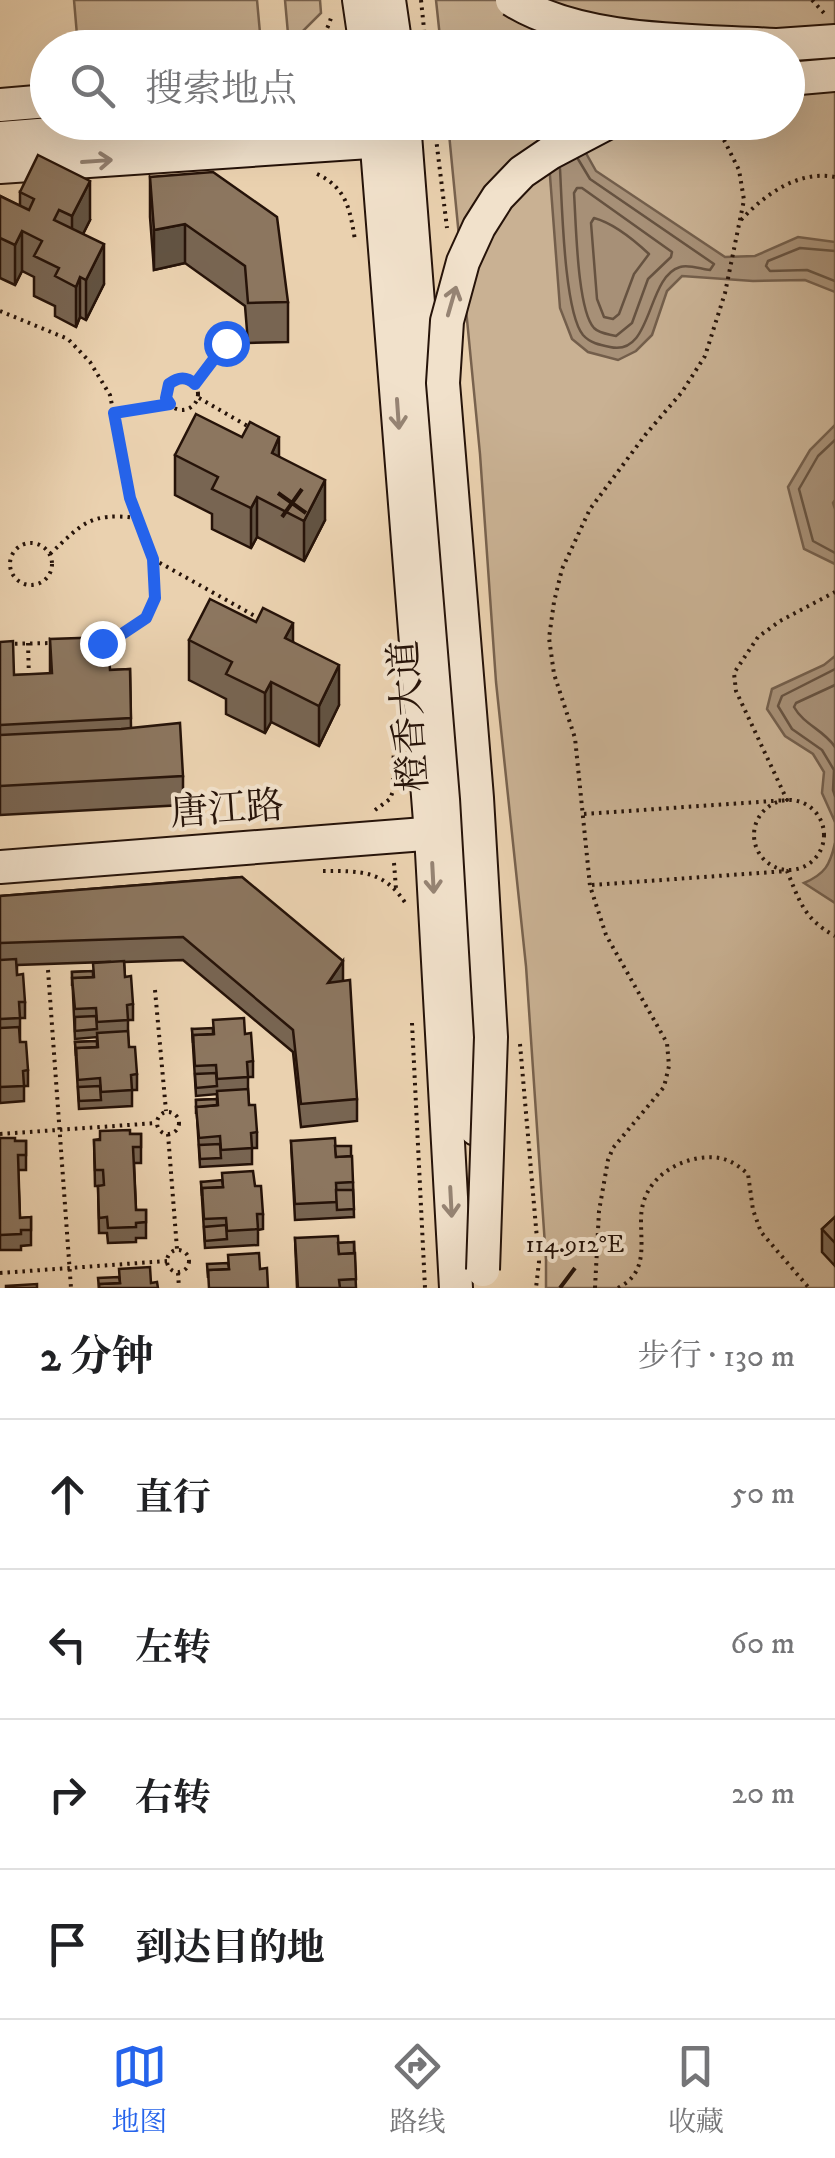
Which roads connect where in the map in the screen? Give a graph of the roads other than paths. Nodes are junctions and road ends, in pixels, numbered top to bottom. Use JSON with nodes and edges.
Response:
{"nodes":[{"id":1,"x":389,"y":0,"type":"edge"},
{"id":2,"x":512,"y":0,"type":"edge"},
{"id":3,"x":346,"y":4,"type":"edge"},
{"id":4,"x":358,"y":30,"type":"edge"},
{"id":5,"x":393,"y":30,"type":"edge"},
{"id":6,"x":594,"y":30,"type":"edge"},
{"id":7,"x":835,"y":41,"type":"edge"},
{"id":8,"x":805,"y":43,"type":"edge"},
{"id":9,"x":835,"y":75,"type":"edge"},
{"id":10,"x":805,"y":77,"type":"edge"},
{"id":11,"x":30,"y":85,"type":"edge"},
{"id":12,"x":0,"y":87,"type":"edge"},
{"id":13,"x":30,"y":102,"type":"edge"},
{"id":14,"x":0,"y":105,"type":"edge"},
{"id":15,"x":30,"y":136,"type":"edge"},
{"id":16,"x":0,"y":138,"type":"edge"},
{"id":17,"x":303,"y":140,"type":"edge"},
{"id":18,"x":391,"y":140,"type":"edge"},
{"id":19,"x":575,"y":140,"type":"edge"},
{"id":20,"x":0,"y":168,"type":"edge"},
{"id":21,"x":445,"y":833,"type":"junction"},
{"id":22,"x":0,"y":867,"type":"edge"},
{"id":23,"x":475,"y":1282,"type":"edge"}],
"edges":[{"from":1,"to":5,"type":"main road"},
{"from":2,"to":6,"type":"main road","bridge":true},
{"from":3,"to":4,"type":"main road"},
{"from":7,"to":8,"type":"main road"},
{"from":9,"to":10,"type":"main road"},
{"from":11,"to":12,"type":"main road"},
{"from":13,"to":14,"type":"main road"},
{"from":15,"to":16,"type":"main road"},
{"from":20,"to":17,"type":"main road","one_way":true},
{"from":18,"to":21,"type":"main road","name":"橙香大道"},
{"from":23,"to":19,"type":"main road","one_way":true,"bridge":true},
{"from":21,"to":22,"type":"main road","name":"唐江路"},
{"from":21,"to":23,"type":"main road","name":"橙香大道"}]}
